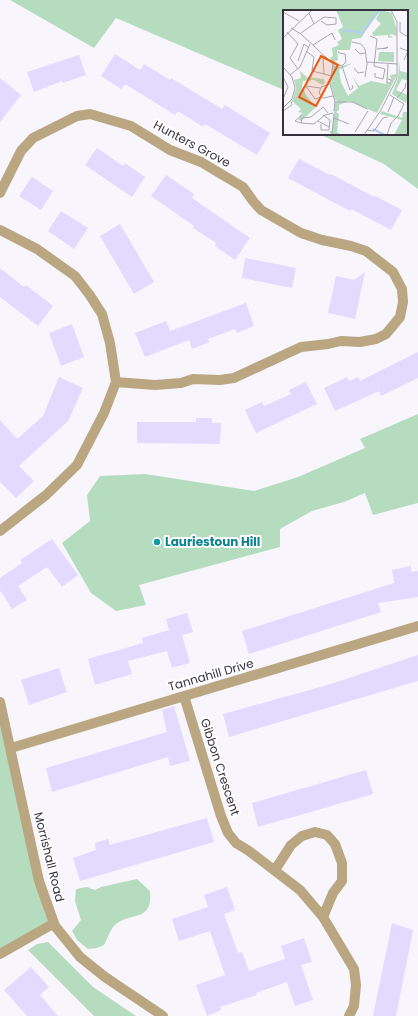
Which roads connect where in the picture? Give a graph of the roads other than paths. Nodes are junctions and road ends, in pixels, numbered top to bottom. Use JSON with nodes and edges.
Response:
{"nodes":[{"id":1,"x":0,"y":193,"type":"edge"},
{"id":2,"x":0,"y":230,"type":"edge"},
{"id":3,"x":116,"y":382,"type":"junction"},
{"id":4,"x":0,"y":530,"type":"edge"},
{"id":5,"x":418,"y":626,"type":"edge"},
{"id":6,"x":184,"y":696,"type":"junction"},
{"id":7,"x":0,"y":702,"type":"edge"},
{"id":8,"x":11,"y":748,"type":"junction"},
{"id":9,"x":275,"y":870,"type":"junction"},
{"id":10,"x":323,"y":917,"type":"junction"},
{"id":11,"x":55,"y":926,"type":"junction"},
{"id":12,"x":0,"y":954,"type":"edge"},
{"id":13,"x":163,"y":1016,"type":"edge"},
{"id":14,"x":349,"y":1016,"type":"edge"}],
"edges":[{"from":1,"to":3,"type":"street","name":"Hunters Grove"},
{"from":2,"to":3,"type":"street"},
{"from":3,"to":4,"type":"street"},
{"from":5,"to":6,"type":"street","name":"Tannahill Drive"},
{"from":6,"to":8,"type":"street","name":"Tannahill Drive"},
{"from":6,"to":9,"type":"street","name":"Gibbon Crescent"},
{"from":7,"to":8,"type":"street","name":"Morrishall Road"},
{"from":8,"to":11,"type":"street","name":"Morrishall Road"},
{"from":9,"to":10,"type":"street","name":"Gibbon Crescent"},
{"from":9,"to":10,"type":"street"},
{"from":10,"to":14,"type":"street","name":"Gibbon Crescent"},
{"from":11,"to":12,"type":"street"},
{"from":11,"to":13,"type":"street","name":"Morrishall Road"}]}
